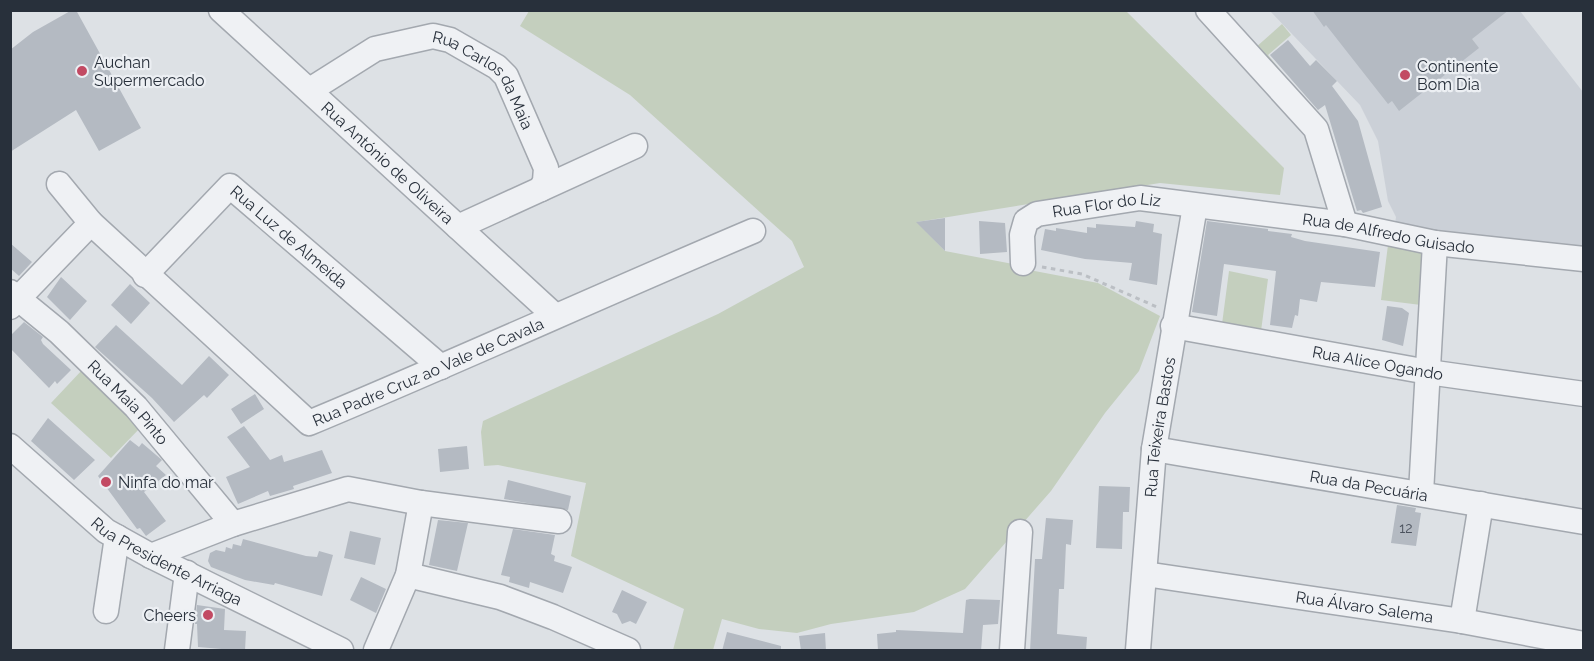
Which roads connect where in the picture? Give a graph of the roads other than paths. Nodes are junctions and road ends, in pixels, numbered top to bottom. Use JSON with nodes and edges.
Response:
{"nodes":[{"id":1,"x":221,"y":10,"type":"edge"},
{"id":2,"x":1208,"y":10,"type":"edge"},
{"id":3,"x":310,"y":90,"type":"junction"},
{"id":4,"x":635,"y":146,"type":"dead end"},
{"id":5,"x":58,"y":184,"type":"dead end"},
{"id":6,"x":541,"y":189,"type":"junction"},
{"id":7,"x":1195,"y":206,"type":"junction"},
{"id":8,"x":91,"y":223,"type":"junction"},
{"id":9,"x":1345,"y":224,"type":"junction"},
{"id":10,"x":458,"y":227,"type":"junction"},
{"id":11,"x":753,"y":231,"type":"dead end"},
{"id":12,"x":1435,"y":243,"type":"junction"},
{"id":13,"x":1584,"y":259,"type":"edge"},
{"id":14,"x":1023,"y":263,"type":"road end"},
{"id":15,"x":145,"y":275,"type":"junction"},
{"id":16,"x":13,"y":299,"type":"edge"},
{"id":17,"x":554,"y":315,"type":"junction"},
{"id":18,"x":1173,"y":326,"type":"junction"},
{"id":19,"x":441,"y":368,"type":"junction"},
{"id":20,"x":1428,"y":372,"type":"junction"},
{"id":21,"x":1584,"y":394,"type":"edge"},
{"id":22,"x":10,"y":446,"type":"edge"},
{"id":23,"x":1154,"y":448,"type":"junction"},
{"id":24,"x":1420,"y":493,"type":"junction"},
{"id":25,"x":421,"y":503,"type":"junction"},
{"id":26,"x":1481,"y":504,"type":"junction"},
{"id":27,"x":559,"y":521,"type":"dead end"},
{"id":28,"x":1584,"y":522,"type":"edge"},
{"id":29,"x":233,"y":524,"type":"junction"},
{"id":30,"x":1020,"y":532,"type":"dead end"},
{"id":31,"x":117,"y":537,"type":"junction"},
{"id":32,"x":151,"y":556,"type":"junction"},
{"id":33,"x":187,"y":573,"type":"junction"},
{"id":34,"x":1145,"y":574,"type":"junction"},
{"id":35,"x":408,"y":575,"type":"junction"},
{"id":36,"x":106,"y":611,"type":"dead end"},
{"id":37,"x":1462,"y":621,"type":"junction"},
{"id":38,"x":1507,"y":641,"type":"edge"},
{"id":39,"x":1584,"y":644,"type":"edge"},
{"id":40,"x":334,"y":649,"type":"edge"},
{"id":41,"x":177,"y":651,"type":"edge"},
{"id":42,"x":376,"y":651,"type":"edge"},
{"id":43,"x":628,"y":651,"type":"edge"},
{"id":44,"x":1012,"y":651,"type":"edge"},
{"id":45,"x":1138,"y":651,"type":"edge"}],
"edges":[{"from":1,"to":3,"type":"street","name":"Rua António de Oliveira"},
{"from":2,"to":9,"type":"street"},
{"from":3,"to":6,"type":"street","name":"Rua Carlos da Maia"},
{"from":3,"to":10,"type":"street","name":"Rua António de Oliveira"},
{"from":4,"to":6,"type":"street"},
{"from":5,"to":8,"type":"street","name":"Rua Padre Cruz ao Vale de Cavala"},
{"from":6,"to":10,"type":"street"},
{"from":7,"to":9,"type":"street","name":"Rua de Alfredo Guisado"},
{"from":7,"to":14,"type":"street","name":"Rua Flor do Liz"},
{"from":7,"to":18,"type":"street","name":"Rua Teixeira Bastos"},
{"from":8,"to":15,"type":"street","name":"Rua Padre Cruz ao Vale de Cavala"},
{"from":8,"to":16,"type":"street"},
{"from":9,"to":12,"type":"street","name":"Rua de Alfredo Guisado"},
{"from":10,"to":17,"type":"street","name":"Rua António de Oliveira"},
{"from":11,"to":17,"type":"street","name":"Rua Padre Cruz ao Vale de Cavala"},
{"from":12,"to":13,"type":"street","name":"Rua de Alfredo Guisado"},
{"from":12,"to":20,"type":"street"},
{"from":15,"to":19,"type":"street","name":"Rua Padre Cruz ao Vale de Cavala"},
{"from":15,"to":19,"type":"street","name":"Rua Luz de Almeida"},
{"from":16,"to":29,"type":"street","name":"Rua Maia Pinto"},
{"from":17,"to":19,"type":"street","name":"Rua Padre Cruz ao Vale de Cavala"},
{"from":18,"to":20,"type":"street","name":"Rua Alice Ogando"},
{"from":18,"to":23,"type":"street","name":"Rua Teixeira Bastos"},
{"from":20,"to":21,"type":"street","name":"Rua Alice Ogando"},
{"from":20,"to":24,"type":"street"},
{"from":22,"to":31,"type":"street","name":"Rua Presidente Arriaga"},
{"from":23,"to":24,"type":"street","name":"Rua da Pecuária"},
{"from":23,"to":34,"type":"street","name":"Rua Teixeira Bastos"},
{"from":24,"to":26,"type":"street","name":"Rua da Pecuária"},
{"from":25,"to":27,"type":"street"},
{"from":25,"to":29,"type":"street"},
{"from":25,"to":35,"type":"street"},
{"from":26,"to":28,"type":"street","name":"Rua da Pecuária"},
{"from":26,"to":37,"type":"street"},
{"from":29,"to":32,"type":"street"},
{"from":30,"to":44,"type":"street"},
{"from":31,"to":32,"type":"street","name":"Rua Presidente Arriaga"},
{"from":31,"to":36,"type":"street"},
{"from":32,"to":33,"type":"street","name":"Rua Presidente Arriaga"},
{"from":33,"to":40,"type":"street","name":"Rua Presidente Arriaga"},
{"from":33,"to":41,"type":"street"},
{"from":34,"to":37,"type":"street","name":"Rua Álvaro Salema"},
{"from":34,"to":45,"type":"street","name":"Rua Teixeira Bastos"},
{"from":35,"to":42,"type":"street"},
{"from":35,"to":43,"type":"street"},
{"from":37,"to":38,"type":"street","name":"Rua Álvaro Salema"},
{"from":38,"to":39,"type":"street","name":"Rua Álvaro Salema"}]}
